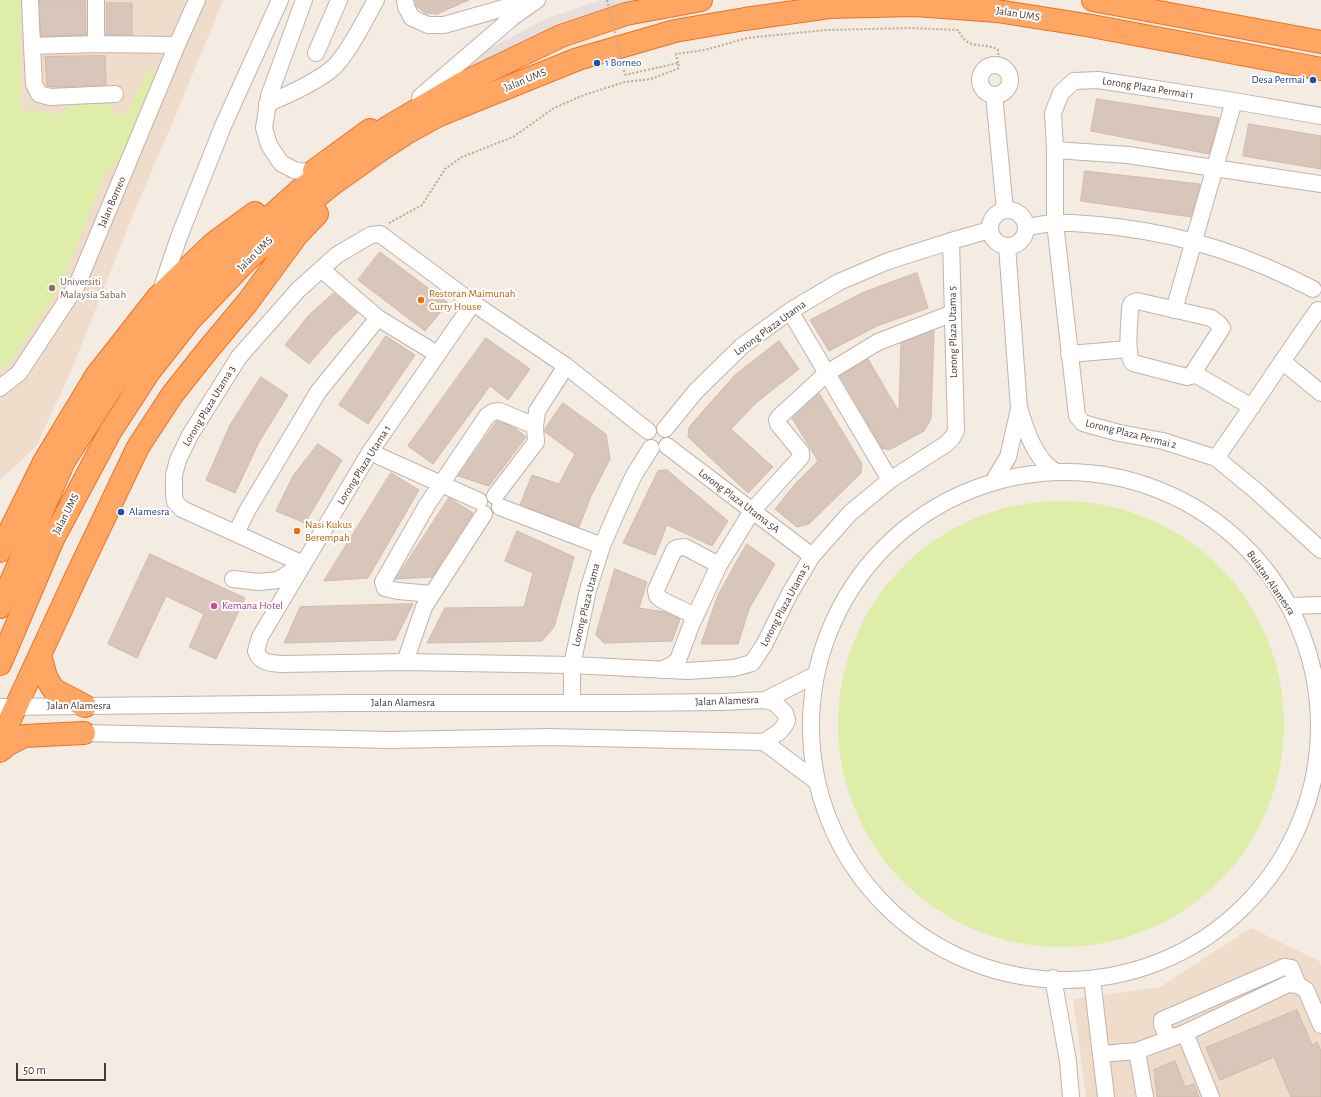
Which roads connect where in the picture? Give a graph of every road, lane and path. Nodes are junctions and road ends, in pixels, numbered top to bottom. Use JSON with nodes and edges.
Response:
{"nodes":[{"id":1,"x":30,"y":0,"type":"edge"},
{"id":2,"x":96,"y":0,"type":"edge"},
{"id":3,"x":197,"y":0,"type":"edge"},
{"id":4,"x":280,"y":0,"type":"edge"},
{"id":5,"x":304,"y":0,"type":"edge"},
{"id":6,"x":339,"y":0,"type":"edge"},
{"id":7,"x":376,"y":0,"type":"edge"},
{"id":8,"x":405,"y":0,"type":"edge"},
{"id":9,"x":533,"y":0,"type":"edge"},
{"id":10,"x":537,"y":0,"type":"edge"},
{"id":11,"x":607,"y":0,"type":"edge"},
{"id":12,"x":701,"y":0,"type":"edge"},
{"id":13,"x":1093,"y":0,"type":"edge"},
{"id":14,"x":1132,"y":4,"type":"edge"},
{"id":15,"x":1321,"y":42,"type":"edge"},
{"id":16,"x":96,"y":44,"type":"junction"},
{"id":17,"x":177,"y":45,"type":"junction"},
{"id":18,"x":32,"y":46,"type":"junction"},
{"id":19,"x":316,"y":53,"type":"dead end"},
{"id":20,"x":678,"y":64,"type":"junction"},
{"id":21,"x":998,"y":65,"type":"junction"},
{"id":22,"x":1321,"y":69,"type":"edge"},
{"id":23,"x":461,"y":84,"type":"junction"},
{"id":24,"x":115,"y":94,"type":"dead end"},
{"id":25,"x":994,"y":95,"type":"junction"},
{"id":26,"x":420,"y":97,"type":"junction"},
{"id":27,"x":1234,"y":101,"type":"junction"},
{"id":28,"x":267,"y":104,"type":"junction"},
{"id":29,"x":439,"y":115,"type":"junction"},
{"id":30,"x":1321,"y":116,"type":"edge"},
{"id":31,"x":1055,"y":150,"type":"junction"},
{"id":32,"x":1215,"y":168,"type":"junction"},
{"id":33,"x":305,"y":182,"type":"junction"},
{"id":34,"x":1321,"y":184,"type":"edge"},
{"id":35,"x":1005,"y":210,"type":"junction"},
{"id":36,"x":1055,"y":223,"type":"junction"},
{"id":37,"x":1026,"y":227,"type":"junction"},
{"id":38,"x":990,"y":230,"type":"junction"},
{"id":39,"x":380,"y":234,"type":"junction"},
{"id":40,"x":951,"y":241,"type":"junction"},
{"id":41,"x":1194,"y":241,"type":"junction"},
{"id":42,"x":1007,"y":246,"type":"junction"},
{"id":43,"x":321,"y":269,"type":"junction"},
{"id":44,"x":1317,"y":286,"type":"edge"},
{"id":45,"x":158,"y":297,"type":"junction"},
{"id":46,"x":473,"y":303,"type":"junction"},
{"id":47,"x":1174,"y":310,"type":"junction"},
{"id":48,"x":790,"y":311,"type":"junction"},
{"id":49,"x":1320,"y":311,"type":"edge"},
{"id":50,"x":953,"y":313,"type":"junction"},
{"id":51,"x":378,"y":318,"type":"junction"},
{"id":52,"x":1129,"y":349,"type":"junction"},
{"id":53,"x":437,"y":354,"type":"junction"},
{"id":54,"x":1069,"y":354,"type":"junction"},
{"id":55,"x":1282,"y":362,"type":"junction"},
{"id":56,"x":566,"y":366,"type":"junction"},
{"id":57,"x":827,"y":372,"type":"junction"},
{"id":58,"x":1193,"y":373,"type":"junction"},
{"id":59,"x":0,"y":388,"type":"edge"},
{"id":60,"x":1321,"y":393,"type":"edge"},
{"id":61,"x":1252,"y":407,"type":"junction"},
{"id":62,"x":1019,"y":408,"type":"junction"},
{"id":63,"x":535,"y":426,"type":"junction"},
{"id":64,"x":665,"y":429,"type":"junction"},
{"id":65,"x":648,"y":432,"type":"junction"},
{"id":66,"x":667,"y":446,"type":"junction"},
{"id":67,"x":651,"y":448,"type":"junction"},
{"id":68,"x":370,"y":452,"type":"junction"},
{"id":69,"x":1216,"y":458,"type":"junction"},
{"id":70,"x":1056,"y":472,"type":"junction"},
{"id":71,"x":890,"y":480,"type":"junction"},
{"id":72,"x":993,"y":482,"type":"junction"},
{"id":73,"x":440,"y":483,"type":"junction"},
{"id":74,"x":498,"y":501,"type":"junction"},
{"id":75,"x":481,"y":507,"type":"junction"},
{"id":76,"x":752,"y":512,"type":"junction"},
{"id":77,"x":236,"y":533,"type":"junction"},
{"id":78,"x":602,"y":546,"type":"junction"},
{"id":79,"x":1321,"y":550,"type":"edge"},
{"id":80,"x":0,"y":551,"type":"edge"},
{"id":81,"x":812,"y":556,"type":"junction"},
{"id":82,"x":303,"y":564,"type":"junction"},
{"id":83,"x":719,"y":565,"type":"junction"},
{"id":84,"x":233,"y":579,"type":"dead end"},
{"id":85,"x":432,"y":594,"type":"junction"},
{"id":86,"x":1321,"y":605,"type":"edge"},
{"id":87,"x":1291,"y":606,"type":"junction"},
{"id":88,"x":0,"y":607,"type":"edge"},
{"id":89,"x":695,"y":616,"type":"junction"},
{"id":90,"x":40,"y":655,"type":"junction"},
{"id":91,"x":257,"y":655,"type":"joint"},
{"id":92,"x":1317,"y":661,"type":"edge"},
{"id":93,"x":405,"y":662,"type":"junction"},
{"id":94,"x":0,"y":664,"type":"edge"},
{"id":95,"x":572,"y":665,"type":"junction"},
{"id":96,"x":661,"y":670,"type":"junction"},
{"id":97,"x":815,"y":675,"type":"junction"},
{"id":98,"x":765,"y":700,"type":"junction"},
{"id":99,"x":572,"y":703,"type":"junction"},
{"id":100,"x":85,"y":706,"type":"junction"},
{"id":101,"x":8,"y":707,"type":"edge"},
{"id":102,"x":84,"y":733,"type":"joint"},
{"id":103,"x":764,"y":742,"type":"junction"},
{"id":104,"x":0,"y":743,"type":"edge"},
{"id":105,"x":816,"y":781,"type":"junction"},
{"id":106,"x":1053,"y":978,"type":"junction"},
{"id":107,"x":1092,"y":978,"type":"junction"},
{"id":108,"x":1298,"y":985,"type":"junction"},
{"id":109,"x":1321,"y":1025,"type":"edge"},
{"id":110,"x":1185,"y":1033,"type":"junction"},
{"id":111,"x":1169,"y":1039,"type":"junction"},
{"id":112,"x":1137,"y":1051,"type":"junction"},
{"id":113,"x":1101,"y":1054,"type":"junction"},
{"id":114,"x":1071,"y":1097,"type":"edge"},
{"id":115,"x":1106,"y":1097,"type":"edge"},
{"id":116,"x":1145,"y":1097,"type":"edge"},
{"id":117,"x":1212,"y":1097,"type":"edge"}],
"edges":[{"from":1,"to":18,"type":"street"},
{"from":2,"to":16,"type":"street"},
{"from":3,"to":17,"type":"street","name":"Jalan Borneo"},
{"from":4,"to":45,"type":"street"},
{"from":5,"to":28,"type":"street"},
{"from":6,"to":19,"type":"street"},
{"from":7,"to":28,"type":"street"},
{"from":8,"to":9,"type":"street"},
{"from":10,"to":26,"type":"street"},
{"from":11,"to":20,"type":"path","bridge":true},
{"from":12,"to":23,"type":"highway","name":"Jalan UMS"},
{"from":13,"to":14,"type":"highway"},
{"from":14,"to":15,"type":"highway"},
{"from":16,"to":17,"type":"street"},
{"from":16,"to":18,"type":"street"},
{"from":17,"to":59,"type":"street","name":"Jalan Borneo"},
{"from":18,"to":24,"type":"street"},
{"from":20,"to":21,"type":"path"},
{"from":20,"to":39,"type":"path"},
{"from":21,"to":25,"type":"street"},
{"from":21,"to":25,"type":"street"},
{"from":22,"to":29,"type":"highway","name":"Jalan UMS"},
{"from":23,"to":26,"type":"highway"},
{"from":23,"to":33,"type":"highway","name":"Jalan UMS"},
{"from":25,"to":35,"type":"street"},
{"from":26,"to":33,"type":"highway"},
{"from":27,"to":30,"type":"street","name":"Lorong Plaza Permai 1"},
{"from":27,"to":31,"type":"street","name":"Lorong Plaza Permai 1"},
{"from":27,"to":32,"type":"street"},
{"from":28,"to":33,"type":"street"},
{"from":29,"to":90,"type":"highway"},
{"from":29,"to":94,"type":"highway","name":"Jalan UMS"},
{"from":31,"to":32,"type":"street"},
{"from":31,"to":36,"type":"street","name":"Lorong Plaza Permai 1"},
{"from":32,"to":34,"type":"street"},
{"from":32,"to":41,"type":"street"},
{"from":33,"to":45,"type":"highway"},
{"from":33,"to":88,"type":"highway","name":"Jalan UMS"},
{"from":35,"to":37,"type":"street"},
{"from":35,"to":38,"type":"street"},
{"from":36,"to":37,"type":"street"},
{"from":36,"to":41,"type":"street"},
{"from":36,"to":54,"type":"street","name":"Lorong Plaza Permai 2"},
{"from":37,"to":42,"type":"street"},
{"from":38,"to":40,"type":"street","name":"Lorong Plaza Utama"},
{"from":38,"to":42,"type":"street"},
{"from":39,"to":43,"type":"street","name":"Lorong Plaza Utama 3"},
{"from":39,"to":46,"type":"street"},
{"from":40,"to":48,"type":"street","name":"Lorong Plaza Utama"},
{"from":40,"to":50,"type":"street","name":"Lorong Plaza Utama 5"},
{"from":41,"to":44,"type":"street"},
{"from":41,"to":47,"type":"street"},
{"from":42,"to":62,"type":"street"},
{"from":43,"to":51,"type":"street"},
{"from":43,"to":77,"type":"street","name":"Lorong Plaza Utama 3"},
{"from":44,"to":49,"type":"street"},
{"from":45,"to":80,"type":"highway"},
{"from":46,"to":53,"type":"street","name":"Lorong Plaza Utama 1"},
{"from":46,"to":56,"type":"street"},
{"from":47,"to":52,"type":"street"},
{"from":47,"to":58,"type":"street"},
{"from":48,"to":57,"type":"street"},
{"from":48,"to":64,"type":"street","name":"Lorong Plaza Utama"},
{"from":49,"to":55,"type":"street"},
{"from":50,"to":57,"type":"street"},
{"from":50,"to":71,"type":"street","name":"Lorong Plaza Utama 5"},
{"from":51,"to":53,"type":"street"},
{"from":51,"to":77,"type":"street"},
{"from":52,"to":54,"type":"street"},
{"from":52,"to":58,"type":"street"},
{"from":53,"to":68,"type":"street","name":"Lorong Plaza Utama 1"},
{"from":54,"to":69,"type":"street","name":"Lorong Plaza Permai 2"},
{"from":55,"to":60,"type":"street"},
{"from":55,"to":61,"type":"street"},
{"from":56,"to":63,"type":"street"},
{"from":56,"to":65,"type":"street"},
{"from":57,"to":71,"type":"street"},
{"from":57,"to":76,"type":"street"},
{"from":58,"to":61,"type":"street"},
{"from":61,"to":69,"type":"street"},
{"from":62,"to":70,"type":"street"},
{"from":62,"to":72,"type":"street"},
{"from":63,"to":73,"type":"street"},
{"from":63,"to":74,"type":"street"},
{"from":64,"to":65,"type":"street"},
{"from":64,"to":66,"type":"street"},
{"from":65,"to":67,"type":"street"},
{"from":66,"to":67,"type":"street"},
{"from":66,"to":76,"type":"street","name":"Lorong Plaza Utama 5A"},
{"from":67,"to":78,"type":"street","name":"Lorong Plaza Utama"},
{"from":68,"to":73,"type":"street"},
{"from":68,"to":82,"type":"street","name":"Lorong Plaza Utama 1"},
{"from":69,"to":79,"type":"street","name":"Lorong Plaza Permai 2"},
{"from":70,"to":72,"type":"street","name":"Bulatan Alamesra"},
{"from":70,"to":87,"type":"street","name":"Bulatan Alamesra"},
{"from":71,"to":81,"type":"street","name":"Lorong Plaza Utama 5"},
{"from":72,"to":97,"type":"street","name":"Bulatan Alamesra"},
{"from":73,"to":75,"type":"street"},
{"from":73,"to":85,"type":"street"},
{"from":74,"to":75,"type":"street"},
{"from":74,"to":78,"type":"street"},
{"from":75,"to":85,"type":"street"},
{"from":76,"to":81,"type":"street","name":"Lorong Plaza Utama 5A"},
{"from":76,"to":83,"type":"street"},
{"from":77,"to":82,"type":"street","name":"Lorong Plaza Utama 3"},
{"from":78,"to":95,"type":"street","name":"Lorong Plaza Utama"},
{"from":81,"to":96,"type":"street","name":"Lorong Plaza Utama 5"},
{"from":82,"to":84,"type":"street"},
{"from":82,"to":91,"type":"street","name":"Lorong Plaza Utama 1"},
{"from":83,"to":89,"type":"street"},
{"from":83,"to":89,"type":"street"},
{"from":85,"to":93,"type":"street"},
{"from":86,"to":87,"type":"street"},
{"from":87,"to":92,"type":"street","name":"Bulatan Alamesra"},
{"from":89,"to":96,"type":"street"},
{"from":90,"to":100,"type":"highway"},
{"from":90,"to":101,"type":"highway"},
{"from":91,"to":93,"type":"street","name":"Lorong Plaza Utama 5"},
{"from":92,"to":107,"type":"street","name":"Bulatan Alamesra"},
{"from":93,"to":95,"type":"street","name":"Lorong Plaza Utama 5"},
{"from":95,"to":96,"type":"street","name":"Lorong Plaza Utama 5"},
{"from":95,"to":99,"type":"street","name":"Lorong Plaza Utama"},
{"from":97,"to":98,"type":"street"},
{"from":97,"to":105,"type":"street","name":"Bulatan Alamesra"},
{"from":98,"to":99,"type":"street","name":"Jalan Alamesra"},
{"from":98,"to":103,"type":"street","name":"Jalan Alamesra"},
{"from":99,"to":100,"type":"street","name":"Jalan Alamesra"},
{"from":100,"to":101,"type":"street","name":"Jalan Alamesra"},
{"from":101,"to":104,"type":"highway"},
{"from":102,"to":103,"type":"street"},
{"from":102,"to":104,"type":"highway"},
{"from":103,"to":105,"type":"street"},
{"from":105,"to":106,"type":"street","name":"Bulatan Alamesra"},
{"from":106,"to":107,"type":"street","name":"Bulatan Alamesra"},
{"from":106,"to":114,"type":"street"},
{"from":107,"to":113,"type":"street"},
{"from":108,"to":109,"type":"street"},
{"from":108,"to":110,"type":"street"},
{"from":108,"to":111,"type":"street"},
{"from":110,"to":111,"type":"street"},
{"from":110,"to":117,"type":"street"},
{"from":111,"to":112,"type":"street"},
{"from":112,"to":113,"type":"street"},
{"from":112,"to":116,"type":"street"},
{"from":113,"to":115,"type":"street"}]}
